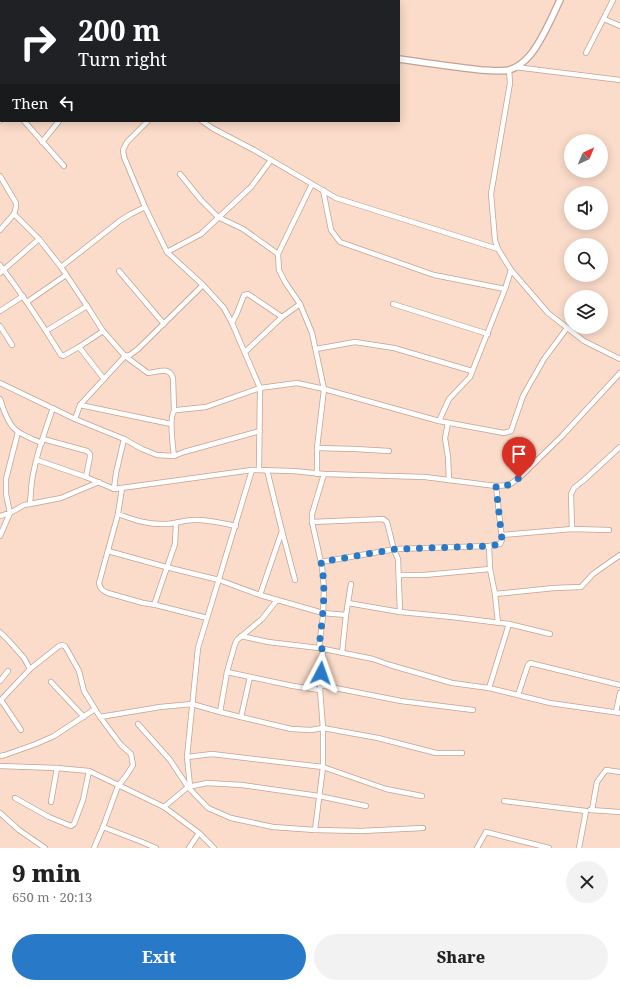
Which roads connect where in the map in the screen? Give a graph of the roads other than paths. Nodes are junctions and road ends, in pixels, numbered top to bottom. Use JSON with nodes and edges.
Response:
{"nodes":[{"id":1,"x":560,"y":0,"type":"edge"},
{"id":2,"x":613,"y":0,"type":"edge"},
{"id":3,"x":604,"y":19,"type":"junction"},
{"id":4,"x":620,"y":26,"type":"edge"},
{"id":5,"x":586,"y":53,"type":"dead end"},
{"id":6,"x":400,"y":59,"type":"edge"},
{"id":7,"x":512,"y":68,"type":"junction"},
{"id":8,"x":620,"y":80,"type":"edge"},
{"id":9,"x":25,"y":122,"type":"edge"},
{"id":10,"x":58,"y":122,"type":"edge"},
{"id":11,"x":147,"y":122,"type":"edge"},
{"id":12,"x":203,"y":122,"type":"edge"},
{"id":13,"x":42,"y":142,"type":"junction"},
{"id":14,"x":271,"y":160,"type":"junction"},
{"id":15,"x":64,"y":166,"type":"dead end"},
{"id":16,"x":180,"y":174,"type":"dead end"},
{"id":17,"x":0,"y":176,"type":"edge"},
{"id":18,"x":312,"y":184,"type":"junction"},
{"id":19,"x":323,"y":190,"type":"junction"},
{"id":20,"x":145,"y":207,"type":"junction"},
{"id":21,"x":14,"y":214,"type":"junction"},
{"id":22,"x":218,"y":217,"type":"junction"},
{"id":23,"x":0,"y":230,"type":"edge"},
{"id":24,"x":39,"y":239,"type":"junction"},
{"id":25,"x":498,"y":249,"type":"junction"},
{"id":26,"x":167,"y":252,"type":"junction"},
{"id":27,"x":278,"y":254,"type":"junction"},
{"id":28,"x":0,"y":265,"type":"edge"},
{"id":29,"x":61,"y":267,"type":"junction"},
{"id":30,"x":511,"y":270,"type":"junction"},
{"id":31,"x":119,"y":271,"type":"dead end"},
{"id":32,"x":2,"y":272,"type":"edge"},
{"id":33,"x":66,"y":275,"type":"junction"},
{"id":34,"x":203,"y":285,"type":"junction"},
{"id":35,"x":505,"y":289,"type":"junction"},
{"id":36,"x":23,"y":296,"type":"junction"},
{"id":37,"x":27,"y":302,"type":"junction"},
{"id":38,"x":300,"y":304,"type":"junction"},
{"id":39,"x":393,"y":304,"type":"dead end"},
{"id":40,"x":87,"y":306,"type":"junction"},
{"id":41,"x":0,"y":311,"type":"edge"},
{"id":42,"x":282,"y":317,"type":"junction"},
{"id":43,"x":232,"y":323,"type":"junction"},
{"id":44,"x":164,"y":324,"type":"junction"},
{"id":45,"x":0,"y":326,"type":"edge"},
{"id":46,"x":564,"y":326,"type":"edge"},
{"id":47,"x":46,"y":331,"type":"junction"},
{"id":48,"x":103,"y":331,"type":"junction"},
{"id":49,"x":564,"y":332,"type":"edge"},
{"id":50,"x":488,"y":334,"type":"junction"},
{"id":51,"x":575,"y":334,"type":"edge"},
{"id":52,"x":12,"y":345,"type":"dead end"},
{"id":53,"x":79,"y":347,"type":"junction"},
{"id":54,"x":316,"y":349,"type":"junction"},
{"id":55,"x":245,"y":352,"type":"junction"},
{"id":56,"x":125,"y":356,"type":"junction"},
{"id":57,"x":620,"y":359,"type":"edge"},
{"id":58,"x":472,"y":371,"type":"junction"},
{"id":59,"x":620,"y":373,"type":"edge"},
{"id":60,"x":104,"y":379,"type":"junction"},
{"id":61,"x":0,"y":383,"type":"edge"},
{"id":62,"x":260,"y":388,"type":"junction"},
{"id":63,"x":324,"y":388,"type":"junction"},
{"id":64,"x":0,"y":399,"type":"edge"},
{"id":65,"x":80,"y":406,"type":"junction"},
{"id":66,"x":53,"y":408,"type":"junction"},
{"id":67,"x":174,"y":411,"type":"junction"},
{"id":68,"x":75,"y":419,"type":"junction"},
{"id":69,"x":439,"y":421,"type":"junction"},
{"id":70,"x":448,"y":423,"type":"junction"},
{"id":71,"x":171,"y":424,"type":"junction"},
{"id":72,"x":260,"y":431,"type":"junction"},
{"id":73,"x":18,"y":432,"type":"junction"},
{"id":74,"x":124,"y":439,"type":"junction"},
{"id":75,"x":42,"y":441,"type":"junction"},
{"id":76,"x":620,"y":447,"type":"edge"},
{"id":77,"x":317,"y":448,"type":"junction"},
{"id":78,"x":389,"y":451,"type":"dead end"},
{"id":79,"x":174,"y":456,"type":"junction"},
{"id":80,"x":37,"y":460,"type":"junction"},
{"id":81,"x":252,"y":470,"type":"junction"},
{"id":82,"x":260,"y":470,"type":"junction"},
{"id":83,"x":267,"y":470,"type":"junction"},
{"id":84,"x":317,"y":474,"type":"junction"},
{"id":85,"x":324,"y":474,"type":"junction"},
{"id":86,"x":86,"y":477,"type":"junction"},
{"id":87,"x":0,"y":478,"type":"edge"},
{"id":88,"x":6,"y":479,"type":"junction"},
{"id":89,"x":449,"y":480,"type":"junction"},
{"id":90,"x":99,"y":482,"type":"junction"},
{"id":91,"x":496,"y":486,"type":"junction"},
{"id":92,"x":122,"y":488,"type":"junction"},
{"id":93,"x":114,"y":489,"type":"junction"},
{"id":94,"x":30,"y":504,"type":"junction"},
{"id":95,"x":10,"y":513,"type":"junction"},
{"id":96,"x":118,"y":514,"type":"junction"},
{"id":97,"x":0,"y":516,"type":"edge"},
{"id":98,"x":312,"y":522,"type":"junction"},
{"id":99,"x":176,"y":523,"type":"junction"},
{"id":100,"x":236,"y":526,"type":"junction"},
{"id":101,"x":572,"y":529,"type":"junction"},
{"id":102,"x":609,"y":530,"type":"dead end"},
{"id":103,"x":282,"y":531,"type":"junction"},
{"id":104,"x":0,"y":536,"type":"edge"},
{"id":105,"x":502,"y":536,"type":"junction"},
{"id":106,"x":489,"y":546,"type":"junction"},
{"id":107,"x":394,"y":550,"type":"junction"},
{"id":108,"x":108,"y":551,"type":"junction"},
{"id":109,"x":620,"y":555,"type":"edge"},
{"id":110,"x":321,"y":562,"type":"junction"},
{"id":111,"x":166,"y":567,"type":"junction"},
{"id":112,"x":490,"y":569,"type":"junction"},
{"id":113,"x":399,"y":575,"type":"junction"},
{"id":114,"x":219,"y":580,"type":"junction"},
{"id":115,"x":295,"y":580,"type":"dead end"},
{"id":116,"x":351,"y":584,"type":"dead end"},
{"id":117,"x":495,"y":594,"type":"junction"},
{"id":118,"x":260,"y":595,"type":"junction"},
{"id":119,"x":278,"y":600,"type":"junction"},
{"id":120,"x":348,"y":603,"type":"junction"},
{"id":121,"x":154,"y":605,"type":"junction"},
{"id":122,"x":400,"y":612,"type":"junction"},
{"id":123,"x":323,"y":613,"type":"junction"},
{"id":124,"x":346,"y":615,"type":"junction"},
{"id":125,"x":207,"y":618,"type":"junction"},
{"id":126,"x":498,"y":623,"type":"junction"},
{"id":127,"x":509,"y":624,"type":"junction"},
{"id":128,"x":0,"y":632,"type":"edge"},
{"id":129,"x":550,"y":634,"type":"dead end"},
{"id":130,"x":241,"y":636,"type":"junction"},
{"id":131,"x":321,"y":649,"type":"junction"},
{"id":132,"x":342,"y":653,"type":"junction"},
{"id":133,"x":30,"y":669,"type":"junction"},
{"id":134,"x":8,"y":671,"type":"dead end"},
{"id":135,"x":227,"y":672,"type":"junction"},
{"id":136,"x":250,"y":677,"type":"junction"},
{"id":137,"x":0,"y":681,"type":"edge"},
{"id":138,"x":51,"y":682,"type":"dead end"},
{"id":139,"x":620,"y":685,"type":"edge"},
{"id":140,"x":320,"y":688,"type":"junction"},
{"id":141,"x":489,"y":688,"type":"junction"},
{"id":142,"x":620,"y":693,"type":"edge"},
{"id":143,"x":518,"y":695,"type":"junction"},
{"id":144,"x":1,"y":701,"type":"edge"},
{"id":145,"x":192,"y":704,"type":"junction"},
{"id":146,"x":95,"y":709,"type":"junction"},
{"id":147,"x":473,"y":710,"type":"dead end"},
{"id":148,"x":220,"y":712,"type":"junction"},
{"id":149,"x":618,"y":712,"type":"edge"},
{"id":150,"x":100,"y":716,"type":"junction"},
{"id":151,"x":84,"y":717,"type":"junction"},
{"id":152,"x":241,"y":717,"type":"junction"},
{"id":153,"x":138,"y":724,"type":"dead end"},
{"id":154,"x":323,"y":728,"type":"junction"},
{"id":155,"x":21,"y":730,"type":"dead end"},
{"id":156,"x":462,"y":753,"type":"dead end"},
{"id":157,"x":2,"y":756,"type":"edge"},
{"id":158,"x":187,"y":757,"type":"junction"},
{"id":159,"x":1,"y":766,"type":"edge"},
{"id":160,"x":323,"y":767,"type":"junction"},
{"id":161,"x":57,"y":768,"type":"junction"},
{"id":162,"x":89,"y":772,"type":"junction"},
{"id":163,"x":620,"y":772,"type":"edge"},
{"id":164,"x":118,"y":786,"type":"junction"},
{"id":165,"x":189,"y":787,"type":"junction"},
{"id":166,"x":319,"y":796,"type":"junction"},
{"id":167,"x":422,"y":796,"type":"dead end"},
{"id":168,"x":15,"y":798,"type":"dead end"},
{"id":169,"x":504,"y":801,"type":"dead end"},
{"id":170,"x":50,"y":802,"type":"dead end"},
{"id":171,"x":366,"y":806,"type":"dead end"},
{"id":172,"x":164,"y":807,"type":"junction"},
{"id":173,"x":592,"y":810,"type":"junction"},
{"id":174,"x":586,"y":811,"type":"junction"},
{"id":175,"x":620,"y":812,"type":"edge"},
{"id":176,"x":0,"y":813,"type":"edge"},
{"id":177,"x":103,"y":827,"type":"junction"},
{"id":178,"x":422,"y":828,"type":"dead end"},
{"id":179,"x":315,"y":830,"type":"junction"},
{"id":180,"x":199,"y":833,"type":"junction"},
{"id":181,"x":45,"y":848,"type":"edge"},
{"id":182,"x":94,"y":848,"type":"edge"},
{"id":183,"x":156,"y":848,"type":"edge"},
{"id":184,"x":189,"y":848,"type":"edge"},
{"id":185,"x":214,"y":848,"type":"edge"},
{"id":186,"x":476,"y":848,"type":"edge"},
{"id":187,"x":549,"y":848,"type":"edge"},
{"id":188,"x":579,"y":848,"type":"edge"}],
"edges":[{"from":1,"to":7,"type":"street"},
{"from":2,"to":3,"type":"street"},
{"from":3,"to":4,"type":"street"},
{"from":3,"to":5,"type":"street"},
{"from":6,"to":7,"type":"street"},
{"from":7,"to":8,"type":"street"},
{"from":7,"to":25,"type":"street"},
{"from":9,"to":13,"type":"street"},
{"from":10,"to":13,"type":"street"},
{"from":11,"to":20,"type":"street"},
{"from":12,"to":14,"type":"street"},
{"from":13,"to":15,"type":"street"},
{"from":14,"to":18,"type":"street"},
{"from":14,"to":22,"type":"street"},
{"from":16,"to":22,"type":"street"},
{"from":17,"to":21,"type":"street"},
{"from":18,"to":19,"type":"street"},
{"from":18,"to":27,"type":"street"},
{"from":19,"to":25,"type":"street"},
{"from":19,"to":35,"type":"street"},
{"from":20,"to":26,"type":"street"},
{"from":20,"to":29,"type":"street"},
{"from":21,"to":23,"type":"street"},
{"from":21,"to":24,"type":"street"},
{"from":22,"to":26,"type":"street"},
{"from":22,"to":27,"type":"street"},
{"from":24,"to":29,"type":"street"},
{"from":24,"to":32,"type":"street"},
{"from":25,"to":30,"type":"street"},
{"from":26,"to":34,"type":"street"},
{"from":27,"to":38,"type":"street"},
{"from":28,"to":32,"type":"street"},
{"from":29,"to":33,"type":"street"},
{"from":30,"to":35,"type":"street"},
{"from":30,"to":46,"type":"street"},
{"from":31,"to":44,"type":"street"},
{"from":32,"to":36,"type":"street"},
{"from":33,"to":37,"type":"street"},
{"from":33,"to":40,"type":"street"},
{"from":34,"to":43,"type":"street"},
{"from":34,"to":44,"type":"street"},
{"from":35,"to":50,"type":"street"},
{"from":36,"to":37,"type":"street"},
{"from":36,"to":41,"type":"street"},
{"from":37,"to":47,"type":"street"},
{"from":38,"to":42,"type":"street"},
{"from":38,"to":54,"type":"street"},
{"from":39,"to":50,"type":"street"},
{"from":40,"to":47,"type":"street"},
{"from":40,"to":48,"type":"street"},
{"from":42,"to":43,"type":"street"},
{"from":42,"to":55,"type":"street"},
{"from":43,"to":55,"type":"street"},
{"from":44,"to":56,"type":"street"},
{"from":45,"to":52,"type":"street"},
{"from":47,"to":53,"type":"street"},
{"from":48,"to":53,"type":"street"},
{"from":48,"to":56,"type":"street"},
{"from":49,"to":70,"type":"street"},
{"from":50,"to":58,"type":"street"},
{"from":51,"to":57,"type":"street"},
{"from":53,"to":60,"type":"street"},
{"from":54,"to":58,"type":"street"},
{"from":54,"to":63,"type":"street"},
{"from":55,"to":62,"type":"street"},
{"from":56,"to":60,"type":"street"},
{"from":56,"to":67,"type":"street"},
{"from":58,"to":69,"type":"street"},
{"from":59,"to":91,"type":"street"},
{"from":60,"to":65,"type":"street"},
{"from":61,"to":66,"type":"street"},
{"from":62,"to":63,"type":"street"},
{"from":62,"to":67,"type":"street"},
{"from":62,"to":72,"type":"street"},
{"from":63,"to":69,"type":"street"},
{"from":63,"to":77,"type":"street"},
{"from":64,"to":73,"type":"street"},
{"from":65,"to":68,"type":"street"},
{"from":65,"to":71,"type":"street"},
{"from":66,"to":68,"type":"street"},
{"from":66,"to":75,"type":"street"},
{"from":67,"to":71,"type":"street"},
{"from":68,"to":74,"type":"street"},
{"from":69,"to":70,"type":"street"},
{"from":70,"to":89,"type":"street"},
{"from":71,"to":79,"type":"street"},
{"from":72,"to":79,"type":"street"},
{"from":72,"to":82,"type":"street"},
{"from":73,"to":75,"type":"street"},
{"from":73,"to":88,"type":"street"},
{"from":74,"to":79,"type":"street"},
{"from":74,"to":93,"type":"street"},
{"from":75,"to":80,"type":"street"},
{"from":75,"to":86,"type":"street"},
{"from":76,"to":101,"type":"street"},
{"from":77,"to":78,"type":"street"},
{"from":77,"to":84,"type":"street"},
{"from":80,"to":86,"type":"street"},
{"from":80,"to":94,"type":"street"},
{"from":81,"to":82,"type":"street"},
{"from":81,"to":92,"type":"street"},
{"from":81,"to":100,"type":"street"},
{"from":82,"to":83,"type":"street"},
{"from":83,"to":84,"type":"street"},
{"from":83,"to":103,"type":"street"},
{"from":84,"to":85,"type":"street"},
{"from":85,"to":89,"type":"street"},
{"from":85,"to":98,"type":"street"},
{"from":86,"to":90,"type":"street"},
{"from":87,"to":88,"type":"street"},
{"from":88,"to":95,"type":"street"},
{"from":89,"to":91,"type":"street"},
{"from":90,"to":93,"type":"street"},
{"from":90,"to":94,"type":"street"},
{"from":91,"to":105,"type":"street"},
{"from":92,"to":93,"type":"street"},
{"from":92,"to":96,"type":"street"},
{"from":94,"to":95,"type":"street"},
{"from":95,"to":97,"type":"street"},
{"from":95,"to":104,"type":"street"},
{"from":96,"to":99,"type":"street"},
{"from":96,"to":108,"type":"street"},
{"from":98,"to":107,"type":"street"},
{"from":98,"to":110,"type":"street"},
{"from":99,"to":100,"type":"street"},
{"from":99,"to":111,"type":"street"},
{"from":100,"to":114,"type":"street"},
{"from":101,"to":102,"type":"street"},
{"from":101,"to":105,"type":"street"},
{"from":103,"to":115,"type":"street"},
{"from":103,"to":118,"type":"street"},
{"from":105,"to":106,"type":"street"},
{"from":106,"to":107,"type":"street"},
{"from":106,"to":112,"type":"street"},
{"from":107,"to":110,"type":"street"},
{"from":107,"to":113,"type":"street"},
{"from":108,"to":111,"type":"street"},
{"from":108,"to":121,"type":"street"},
{"from":109,"to":117,"type":"street"},
{"from":110,"to":123,"type":"street"},
{"from":111,"to":114,"type":"street"},
{"from":111,"to":121,"type":"street"},
{"from":112,"to":113,"type":"street"},
{"from":112,"to":117,"type":"street"},
{"from":113,"to":122,"type":"street"},
{"from":114,"to":118,"type":"street"},
{"from":114,"to":125,"type":"street"},
{"from":116,"to":120,"type":"street"},
{"from":117,"to":126,"type":"street"},
{"from":118,"to":119,"type":"street"},
{"from":119,"to":123,"type":"street"},
{"from":119,"to":130,"type":"street"},
{"from":120,"to":122,"type":"street"},
{"from":120,"to":124,"type":"street"},
{"from":121,"to":125,"type":"street"},
{"from":122,"to":126,"type":"street"},
{"from":123,"to":124,"type":"street"},
{"from":123,"to":131,"type":"street"},
{"from":124,"to":132,"type":"street"},
{"from":125,"to":145,"type":"street"},
{"from":126,"to":127,"type":"street"},
{"from":127,"to":129,"type":"street"},
{"from":127,"to":141,"type":"street"},
{"from":128,"to":133,"type":"street"},
{"from":130,"to":131,"type":"street"},
{"from":130,"to":135,"type":"street"},
{"from":131,"to":132,"type":"street"},
{"from":131,"to":140,"type":"street"},
{"from":132,"to":141,"type":"street"},
{"from":133,"to":144,"type":"street"},
{"from":133,"to":146,"type":"street"},
{"from":134,"to":137,"type":"street"},
{"from":135,"to":136,"type":"street"},
{"from":135,"to":148,"type":"street"},
{"from":136,"to":140,"type":"street"},
{"from":136,"to":152,"type":"street"},
{"from":138,"to":151,"type":"street"},
{"from":139,"to":143,"type":"street"},
{"from":140,"to":147,"type":"street"},
{"from":140,"to":154,"type":"street"},
{"from":141,"to":143,"type":"street"},
{"from":142,"to":149,"type":"street"},
{"from":143,"to":149,"type":"street"},
{"from":144,"to":155,"type":"street"},
{"from":145,"to":148,"type":"street"},
{"from":145,"to":150,"type":"street"},
{"from":145,"to":158,"type":"street"},
{"from":146,"to":150,"type":"street"},
{"from":146,"to":151,"type":"street"},
{"from":148,"to":152,"type":"street"},
{"from":150,"to":164,"type":"street"},
{"from":151,"to":157,"type":"street"},
{"from":152,"to":154,"type":"street"},
{"from":153,"to":165,"type":"street"},
{"from":154,"to":156,"type":"street"},
{"from":154,"to":160,"type":"street"},
{"from":157,"to":159,"type":"street"},
{"from":158,"to":160,"type":"street"},
{"from":158,"to":165,"type":"street"},
{"from":159,"to":161,"type":"street"},
{"from":160,"to":166,"type":"street"},
{"from":160,"to":167,"type":"street"},
{"from":161,"to":162,"type":"street"},
{"from":161,"to":170,"type":"street"},
{"from":162,"to":164,"type":"street"},
{"from":162,"to":168,"type":"street"},
{"from":163,"to":173,"type":"street"},
{"from":164,"to":172,"type":"street"},
{"from":164,"to":177,"type":"street"},
{"from":165,"to":166,"type":"street"},
{"from":165,"to":172,"type":"street"},
{"from":165,"to":179,"type":"street"},
{"from":166,"to":171,"type":"street"},
{"from":166,"to":179,"type":"street"},
{"from":169,"to":174,"type":"street"},
{"from":172,"to":180,"type":"street"},
{"from":173,"to":174,"type":"street"},
{"from":173,"to":175,"type":"street"},
{"from":174,"to":188,"type":"street"},
{"from":176,"to":181,"type":"street"},
{"from":177,"to":182,"type":"street"},
{"from":177,"to":183,"type":"street"},
{"from":178,"to":179,"type":"street"},
{"from":180,"to":184,"type":"street"},
{"from":180,"to":185,"type":"street"},
{"from":186,"to":187,"type":"street"}]}
